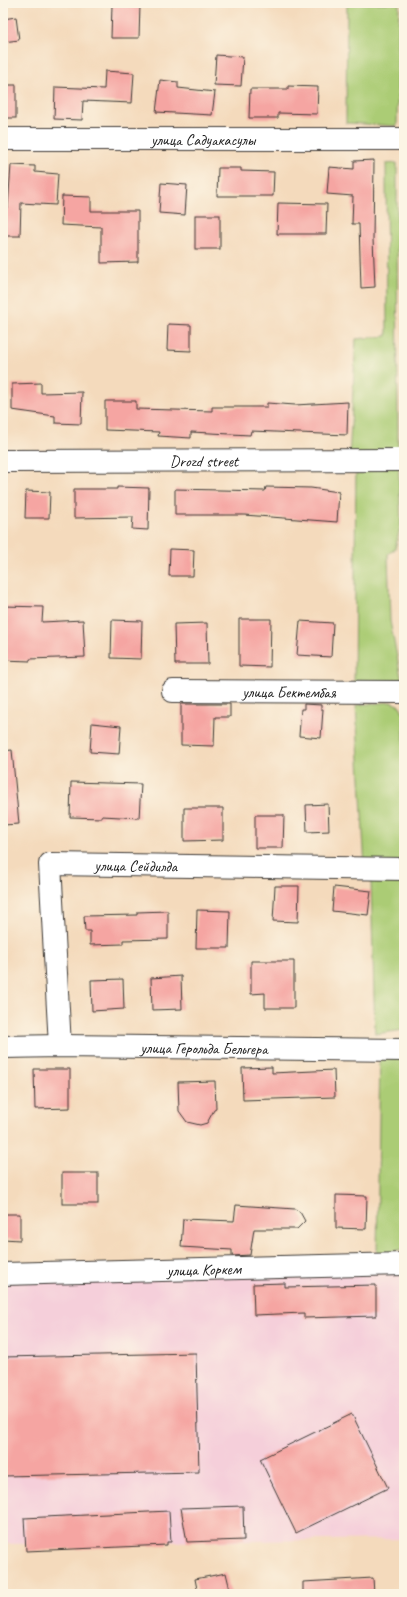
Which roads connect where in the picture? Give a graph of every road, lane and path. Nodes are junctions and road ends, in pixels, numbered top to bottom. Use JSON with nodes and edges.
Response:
{"nodes":[{"id":1,"x":3,"y":139,"type":"edge"},
{"id":2,"x":404,"y":139,"type":"edge"},
{"id":3,"x":404,"y":460,"type":"edge"},
{"id":4,"x":3,"y":461,"type":"edge"},
{"id":5,"x":173,"y":691,"type":"dead end"},
{"id":6,"x":404,"y":692,"type":"edge"},
{"id":7,"x":404,"y":869,"type":"edge"},
{"id":8,"x":60,"y":1046,"type":"junction"},
{"id":9,"x":3,"y":1047,"type":"edge"},
{"id":10,"x":404,"y":1050,"type":"edge"},
{"id":11,"x":404,"y":1264,"type":"edge"},
{"id":12,"x":3,"y":1274,"type":"edge"}],
"edges":[{"from":1,"to":2,"type":"street","name":"улица Садуакасулы"},
{"from":3,"to":4,"type":"street","name":"Drozd street"},
{"from":5,"to":6,"type":"street","name":"улица Бектембая"},
{"from":7,"to":8,"type":"street","name":"улица Сейдилда"},
{"from":8,"to":9,"type":"street","name":"улица Герольда Бельгера"},
{"from":8,"to":10,"type":"street","name":"улица Герольда Бельгера"},
{"from":11,"to":12,"type":"street","name":"улица Коркем"}]}
